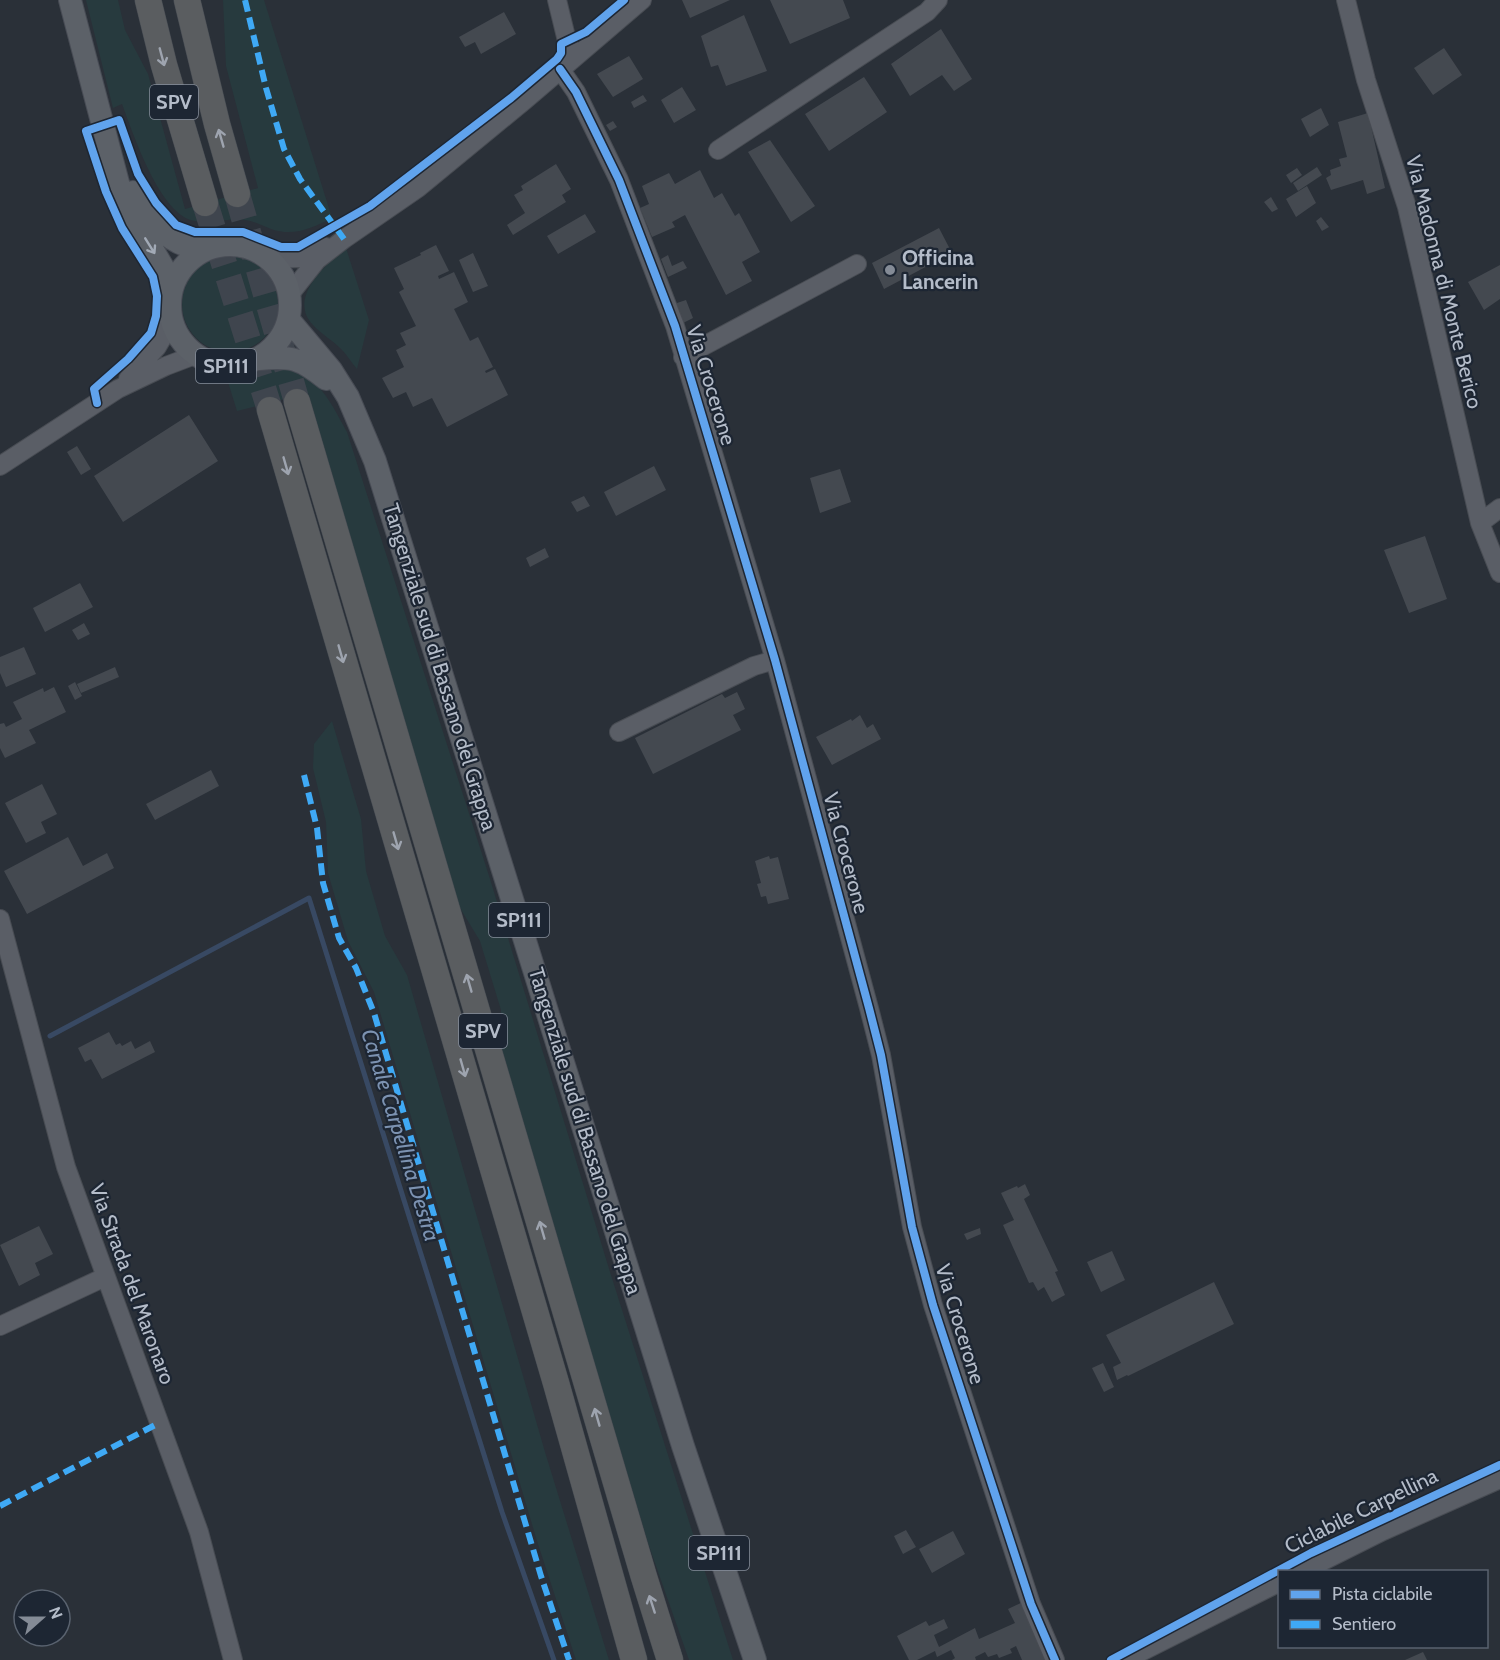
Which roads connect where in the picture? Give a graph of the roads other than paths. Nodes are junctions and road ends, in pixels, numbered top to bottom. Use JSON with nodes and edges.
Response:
{"nodes":[{"id":1,"x":70,"y":0,"type":"edge"},
{"id":2,"x":147,"y":0,"type":"edge"},
{"id":3,"x":187,"y":0,"type":"edge"},
{"id":4,"x":557,"y":0,"type":"edge"},
{"id":5,"x":642,"y":0,"type":"edge"},
{"id":6,"x":938,"y":0,"type":"edge"},
{"id":7,"x":1346,"y":0,"type":"edge"},
{"id":8,"x":575,"y":56,"type":"junction"},
{"id":9,"x":560,"y":69,"type":"junction"},
{"id":10,"x":718,"y":150,"type":"dead end"},
{"id":11,"x":111,"y":154,"type":"junction"},
{"id":12,"x":237,"y":194,"type":"tunnel mouth"},
{"id":13,"x":205,"y":203,"type":"tunnel mouth"},
{"id":14,"x":344,"y":239,"type":"junction"},
{"id":15,"x":213,"y":246,"type":"junction"},
{"id":16,"x":269,"y":259,"type":"junction"},
{"id":17,"x":857,"y":264,"type":"dead end"},
{"id":18,"x":290,"y":294,"type":"junction"},
{"id":19,"x":170,"y":301,"type":"junction"},
{"id":20,"x":289,"y":320,"type":"junction"},
{"id":21,"x":195,"y":355,"type":"junction"},
{"id":22,"x":683,"y":357,"type":"junction"},
{"id":23,"x":259,"y":359,"type":"junction"},
{"id":24,"x":118,"y":389,"type":"junction"},
{"id":25,"x":348,"y":397,"type":"junction"},
{"id":26,"x":297,"y":402,"type":"tunnel mouth"},
{"id":27,"x":270,"y":410,"type":"tunnel mouth"},
{"id":28,"x":0,"y":466,"type":"edge"},
{"id":29,"x":1500,"y":508,"type":"edge"},
{"id":30,"x":1480,"y":523,"type":"junction"},
{"id":31,"x":1500,"y":573,"type":"edge"},
{"id":32,"x":775,"y":660,"type":"junction"},
{"id":33,"x":619,"y":732,"type":"dead end"},
{"id":34,"x":0,"y":919,"type":"edge"},
{"id":35,"x":105,"y":1277,"type":"junction"},
{"id":36,"x":0,"y":1326,"type":"edge"},
{"id":37,"x":1500,"y":1479,"type":"edge"},
{"id":38,"x":1306,"y":1570,"type":"edge"},
{"id":39,"x":1278,"y":1583,"type":"edge"},
{"id":40,"x":233,"y":1660,"type":"edge"},
{"id":41,"x":634,"y":1660,"type":"edge"},
{"id":42,"x":670,"y":1660,"type":"edge"},
{"id":43,"x":755,"y":1660,"type":"edge"},
{"id":44,"x":1055,"y":1660,"type":"edge"},
{"id":45,"x":1125,"y":1660,"type":"edge"}],
"edges":[{"from":1,"to":11,"type":"main road","number":"SP111"},
{"from":2,"to":13,"type":"highway","number":"SPV","one_way":true},
{"from":12,"to":3,"type":"highway","number":"SPV","one_way":true},
{"from":4,"to":8,"type":"street"},
{"from":5,"to":8,"type":"street"},
{"from":6,"to":10,"type":"street"},
{"from":7,"to":30,"type":"street","name":"Via Madonna di Monte Berico"},
{"from":8,"to":9,"type":"street"},
{"from":9,"to":14,"type":"street"},
{"from":9,"to":22,"type":"street","name":"Via Crocerone"},
{"from":11,"to":15,"type":"main road","number":"SP111"},
{"from":11,"to":19,"type":"main road","number":"SP111","one_way":true},
{"from":14,"to":16,"type":"street"},
{"from":14,"to":18,"type":"street"},
{"from":15,"to":16,"type":"main road","number":"SP111"},
{"from":15,"to":19,"type":"main road"},
{"from":16,"to":18,"type":"main road"},
{"from":17,"to":22,"type":"street"},
{"from":18,"to":20,"type":"main road","number":"SP111"},
{"from":19,"to":21,"type":"main road","number":"SP111"},
{"from":19,"to":24,"type":"street"},
{"from":20,"to":23,"type":"main road","number":"SP111"},
{"from":20,"to":25,"type":"main road","name":"Tangenziale sud di Bassano del Grappa","number":"SP111"},
{"from":21,"to":23,"type":"main road","name":"Tangenziale sud di Bassano del Grappa","number":"SP111"},
{"from":21,"to":24,"type":"street"},
{"from":22,"to":32,"type":"street","name":"Via Crocerone"},
{"from":23,"to":25,"type":"main road","name":"Tangenziale sud di Bassano del Grappa","number":"SP111"},
{"from":24,"to":28,"type":"street"},
{"from":25,"to":43,"type":"main road","name":"Tangenziale sud di Bassano del Grappa","number":"SP111"},
{"from":42,"to":26,"type":"highway","number":"SPV","one_way":true},
{"from":27,"to":41,"type":"highway","number":"SPV","one_way":true},
{"from":29,"to":30,"type":"street"},
{"from":30,"to":31,"type":"street","name":"Via Madonna di Monte Berico"},
{"from":32,"to":33,"type":"street"},
{"from":32,"to":44,"type":"street","name":"Via Crocerone"},
{"from":34,"to":35,"type":"street","name":"Via Strada del Maronaro"},
{"from":35,"to":36,"type":"street"},
{"from":35,"to":40,"type":"street","name":"Via Strada del Maronaro"},
{"from":37,"to":38,"type":"street"},
{"from":39,"to":45,"type":"street"}]}
